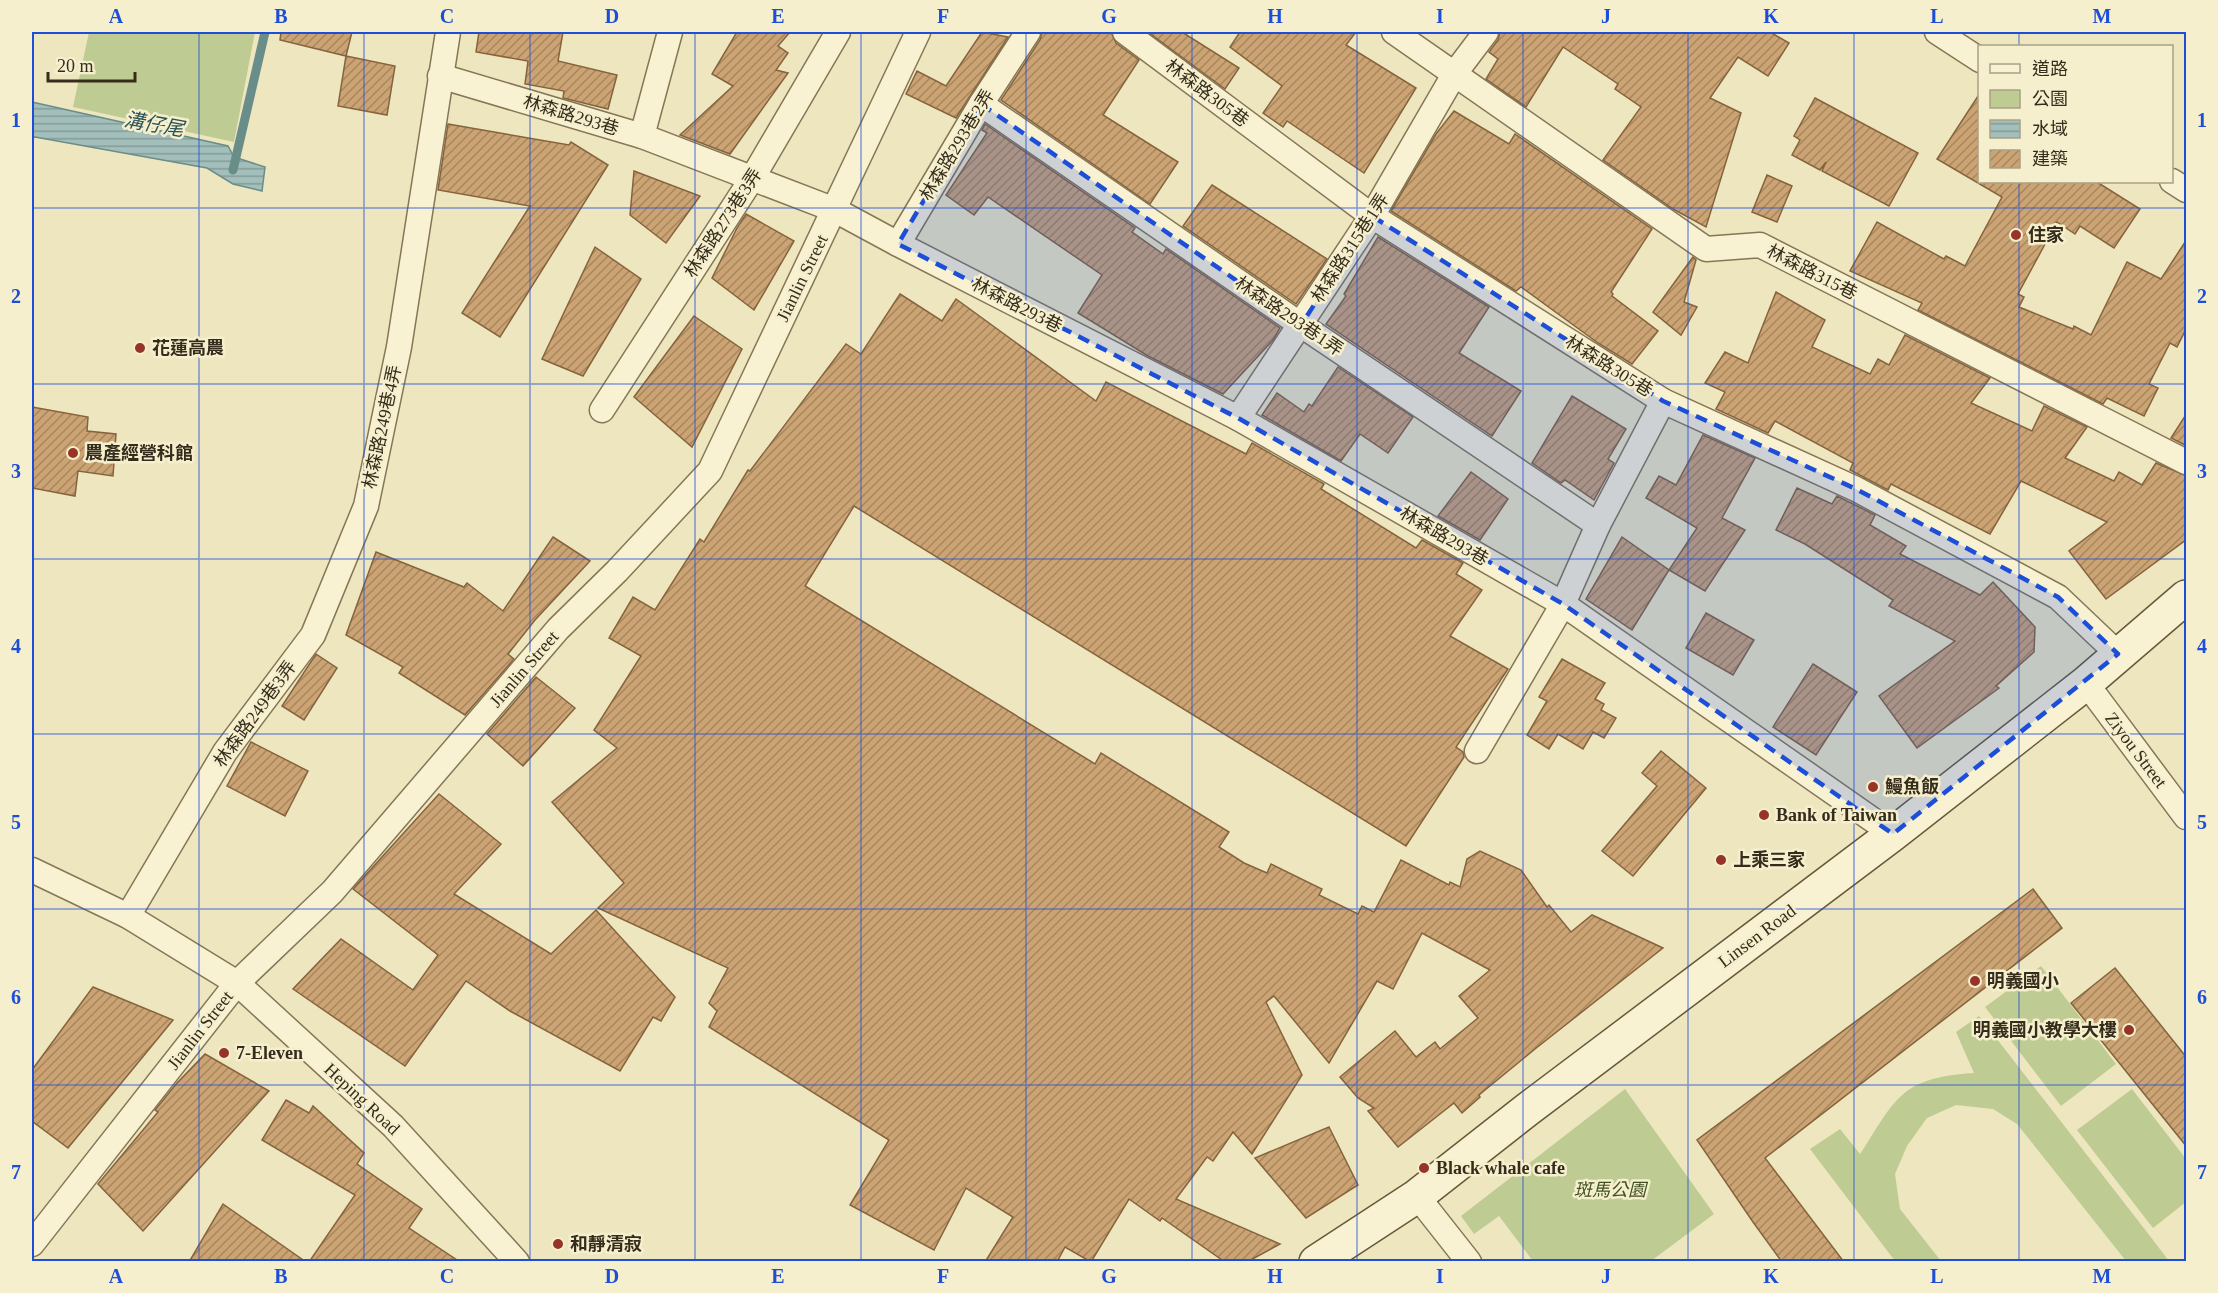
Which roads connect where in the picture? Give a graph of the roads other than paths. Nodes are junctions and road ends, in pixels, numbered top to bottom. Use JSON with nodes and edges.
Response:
{"nodes":[{"id":1,"x":448,"y":32,"type":"edge"},
{"id":2,"x":670,"y":32,"type":"edge"},
{"id":3,"x":838,"y":32,"type":"edge"},
{"id":4,"x":918,"y":32,"type":"edge"},
{"id":5,"x":1125,"y":32,"type":"edge"},
{"id":6,"x":1394,"y":32,"type":"edge"},
{"id":7,"x":1485,"y":32,"type":"edge"},
{"id":8,"x":1937,"y":32,"type":"edge"},
{"id":9,"x":1023,"y":39,"type":"edge"},
{"id":10,"x":1978,"y":59,"type":"edge"},
{"id":11,"x":1455,"y":74,"type":"junction"},
{"id":12,"x":440,"y":76,"type":"junction"},
{"id":13,"x":981,"y":104,"type":"junction"},
{"id":14,"x":642,"y":136,"type":"junction"},
{"id":15,"x":753,"y":177,"type":"junction"},
{"id":16,"x":2173,"y":182,"type":"edge"},
{"id":17,"x":2187,"y":189,"type":"edge"},
{"id":18,"x":835,"y":210,"type":"junction"},
{"id":19,"x":1372,"y":216,"type":"junction"},
{"id":20,"x":898,"y":244,"type":"junction"},
{"id":21,"x":1301,"y":325,"type":"junction"},
{"id":22,"x":1663,"y":400,"type":"junction"},
{"id":23,"x":602,"y":410,"type":"dead end"},
{"id":24,"x":1238,"y":418,"type":"junction"},
{"id":25,"x":2187,"y":462,"type":"edge"},
{"id":26,"x":366,"y":506,"type":"joint"},
{"id":27,"x":1598,"y":525,"type":"junction"},
{"id":28,"x":2187,"y":597,"type":"edge"},
{"id":29,"x":1563,"y":604,"type":"junction"},
{"id":30,"x":2118,"y":654,"type":"junction"},
{"id":31,"x":2086,"y":683,"type":"junction"},
{"id":32,"x":1477,"y":751,"type":"dead end"},
{"id":33,"x":2187,"y":816,"type":"edge"},
{"id":34,"x":1893,"y":834,"type":"junction"},
{"id":35,"x":32,"y":870,"type":"edge"},
{"id":36,"x":128,"y":916,"type":"junction"},
{"id":37,"x":237,"y":983,"type":"junction"},
{"id":38,"x":1417,"y":1196,"type":"junction"},
{"id":39,"x":32,"y":1244,"type":"edge"},
{"id":40,"x":517,"y":1262,"type":"edge"},
{"id":41,"x":1317,"y":1262,"type":"edge"},
{"id":42,"x":1469,"y":1262,"type":"edge"}],
"edges":[{"from":1,"to":12,"type":"street"},
{"from":2,"to":14,"type":"street"},
{"from":3,"to":15,"type":"street","name":"林森路273巷3弄"},
{"from":4,"to":18,"type":"street","name":"Jianlin Street"},
{"from":5,"to":19,"type":"street","name":"林森路305巷"},
{"from":6,"to":11,"type":"street","name":"林森路315巷"},
{"from":7,"to":11,"type":"street","name":"林森路315巷1弄"},
{"from":8,"to":10,"type":"street"},
{"from":9,"to":13,"type":"street","name":"林森路293巷2弄"},
{"from":11,"to":19,"type":"street","name":"林森路315巷1弄"},
{"from":11,"to":25,"type":"street","name":"林森路315巷"},
{"from":12,"to":14,"type":"street","name":"林森路293巷"},
{"from":12,"to":26,"type":"street","name":"林森路249巷4弄"},
{"from":13,"to":20,"type":"street","name":"林森路293巷2弄"},
{"from":13,"to":21,"type":"street","name":"林森路293巷1弄"},
{"from":14,"to":15,"type":"street","name":"林森路293巷"},
{"from":15,"to":18,"type":"street","name":"林森路293巷"},
{"from":15,"to":23,"type":"street","name":"林森路273巷3弄"},
{"from":16,"to":17,"type":"street"},
{"from":18,"to":20,"type":"street","name":"林森路293巷"},
{"from":18,"to":37,"type":"street","name":"Jianlin Street"},
{"from":19,"to":21,"type":"street","name":"林森路315巷1弄"},
{"from":19,"to":22,"type":"street","name":"林森路305巷"},
{"from":20,"to":24,"type":"street","name":"林森路293巷"},
{"from":21,"to":24,"type":"street","name":"林森路315巷1弄"},
{"from":21,"to":27,"type":"street","name":"林森路293巷1弄"},
{"from":22,"to":27,"type":"street"},
{"from":22,"to":30,"type":"street","name":"林森路305巷"},
{"from":24,"to":29,"type":"street","name":"林森路293巷"},
{"from":26,"to":36,"type":"street","name":"林森路249巷3弄"},
{"from":27,"to":29,"type":"street"},
{"from":28,"to":30,"type":"street","name":"Linsen Road"},
{"from":29,"to":32,"type":"street"},
{"from":29,"to":34,"type":"street","name":"林森路293巷"},
{"from":30,"to":31,"type":"street","name":"Linsen Road"},
{"from":31,"to":33,"type":"street","name":"Ziyou Street"},
{"from":31,"to":34,"type":"street","name":"Linsen Road"},
{"from":34,"to":38,"type":"street","name":"Linsen Road"},
{"from":35,"to":36,"type":"street","name":"Heping Road"},
{"from":36,"to":37,"type":"street","name":"Heping Road"},
{"from":37,"to":39,"type":"street","name":"Jianlin Street"},
{"from":37,"to":40,"type":"street","name":"Heping Road"},
{"from":38,"to":41,"type":"street","name":"Linsen Road"},
{"from":38,"to":42,"type":"street"}]}
